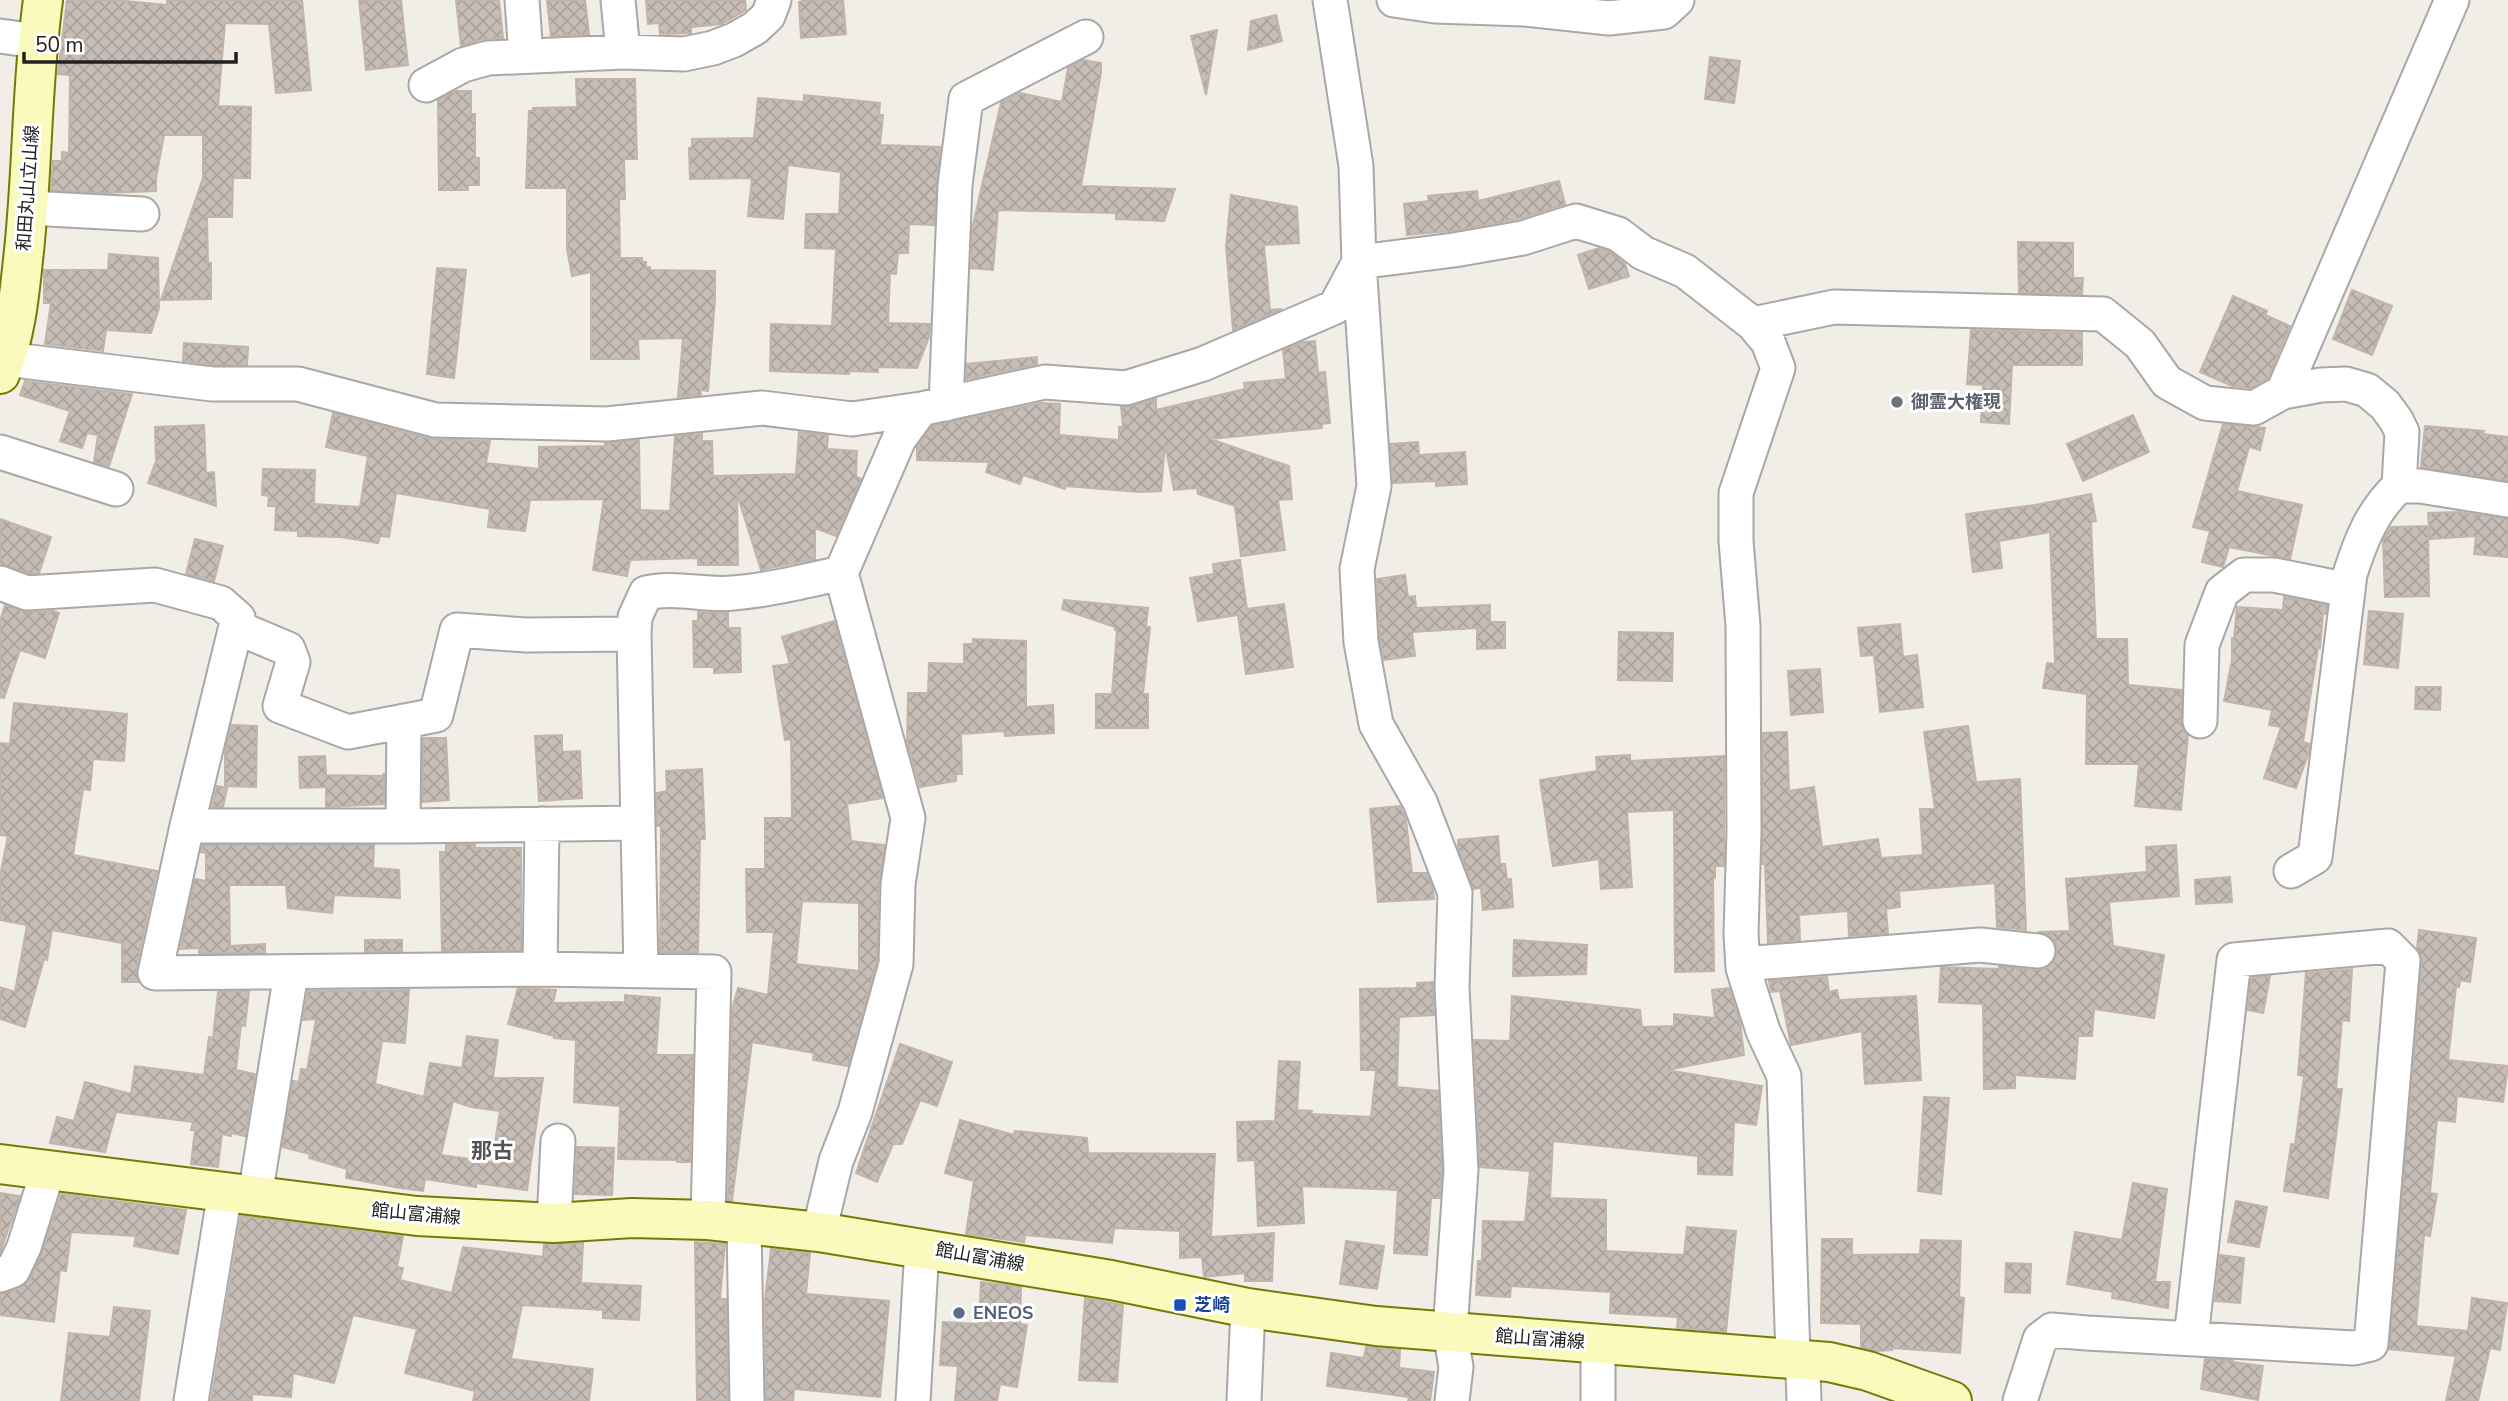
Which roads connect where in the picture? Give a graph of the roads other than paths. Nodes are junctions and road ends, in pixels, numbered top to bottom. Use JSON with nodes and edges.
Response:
{"nodes":[{"id":1,"x":43,"y":0,"type":"edge"},
{"id":2,"x":522,"y":0,"type":"edge"},
{"id":3,"x":618,"y":0,"type":"edge"},
{"id":4,"x":774,"y":0,"type":"edge"},
{"id":5,"x":1330,"y":0,"type":"edge"},
{"id":6,"x":1394,"y":0,"type":"edge"},
{"id":7,"x":1677,"y":0,"type":"edge"},
{"id":8,"x":2452,"y":0,"type":"edge"},
{"id":9,"x":0,"y":36,"type":"edge"},
{"id":10,"x":1086,"y":37,"type":"dead end"},
{"id":11,"x":37,"y":41,"type":"junction"},
{"id":12,"x":623,"y":52,"type":"junction"},
{"id":13,"x":526,"y":55,"type":"junction"},
{"id":14,"x":426,"y":85,"type":"dead end"},
{"id":15,"x":29,"y":208,"type":"junction"},
{"id":16,"x":142,"y":215,"type":"dead end"},
{"id":17,"x":1359,"y":262,"type":"junction"},
{"id":18,"x":8,"y":314,"type":"edge"},
{"id":19,"x":1753,"y":324,"type":"junction"},
{"id":20,"x":3,"y":367,"type":"edge"},
{"id":21,"x":2283,"y":392,"type":"junction"},
{"id":22,"x":934,"y":407,"type":"junction"},
{"id":23,"x":0,"y":452,"type":"edge"},
{"id":24,"x":2399,"y":486,"type":"junction"},
{"id":25,"x":116,"y":489,"type":"dead end"},
{"id":26,"x":2508,"y":500,"type":"edge"},
{"id":27,"x":841,"y":573,"type":"junction"},
{"id":28,"x":0,"y":583,"type":"edge"},
{"id":29,"x":2348,"y":590,"type":"junction"},
{"id":30,"x":236,"y":627,"type":"junction"},
{"id":31,"x":634,"y":634,"type":"junction"},
{"id":32,"x":404,"y":721,"type":"junction"},
{"id":33,"x":2200,"y":721,"type":"dead end"},
{"id":34,"x":638,"y":823,"type":"junction"},
{"id":35,"x":542,"y":824,"type":"junction"},
{"id":36,"x":187,"y":826,"type":"junction"},
{"id":37,"x":403,"y":826,"type":"junction"},
{"id":38,"x":2291,"y":871,"type":"dead end"},
{"id":39,"x":2038,"y":951,"type":"dead end"},
{"id":40,"x":1743,"y":964,"type":"junction"},
{"id":41,"x":540,"y":969,"type":"junction"},
{"id":42,"x":641,"y":970,"type":"junction"},
{"id":43,"x":290,"y":973,"type":"junction"},
{"id":44,"x":558,"y":1141,"type":"dead end"},
{"id":45,"x":0,"y":1164,"type":"edge"},
{"id":46,"x":48,"y":1170,"type":"junction"},
{"id":47,"x":240,"y":1194,"type":"junction"},
{"id":48,"x":726,"y":1222,"type":"junction"},
{"id":49,"x":554,"y":1223,"type":"junction"},
{"id":50,"x":819,"y":1232,"type":"junction"},
{"id":51,"x":922,"y":1248,"type":"junction"},
{"id":52,"x":0,"y":1275,"type":"edge"},
{"id":53,"x":1248,"y":1308,"type":"junction"},
{"id":54,"x":1450,"y":1332,"type":"junction"},
{"id":55,"x":2191,"y":1338,"type":"junction"},
{"id":56,"x":1598,"y":1343,"type":"junction"},
{"id":57,"x":1793,"y":1358,"type":"junction"},
{"id":58,"x":191,"y":1401,"type":"edge"},
{"id":59,"x":747,"y":1401,"type":"edge"},
{"id":60,"x":913,"y":1401,"type":"edge"},
{"id":61,"x":1244,"y":1401,"type":"edge"},
{"id":62,"x":1452,"y":1401,"type":"edge"},
{"id":63,"x":1598,"y":1401,"type":"edge"},
{"id":64,"x":1804,"y":1401,"type":"edge"},
{"id":65,"x":1952,"y":1401,"type":"edge"},
{"id":66,"x":2021,"y":1401,"type":"edge"}],
"edges":[{"from":1,"to":11,"type":"main road","name":"和田丸山立山線"},
{"from":2,"to":13,"type":"street"},
{"from":3,"to":12,"type":"street"},
{"from":4,"to":12,"type":"street"},
{"from":5,"to":17,"type":"street"},
{"from":6,"to":7,"type":"street"},
{"from":8,"to":21,"type":"street"},
{"from":9,"to":11,"type":"street"},
{"from":10,"to":22,"type":"street"},
{"from":11,"to":15,"type":"main road","name":"和田丸山立山線"},
{"from":12,"to":13,"type":"street"},
{"from":13,"to":14,"type":"street"},
{"from":15,"to":16,"type":"street"},
{"from":15,"to":18,"type":"main road","name":"和田丸山立山線"},
{"from":17,"to":19,"type":"street"},
{"from":17,"to":22,"type":"street"},
{"from":17,"to":54,"type":"street"},
{"from":18,"to":20,"type":"main road","name":"和田丸山立山線"},
{"from":19,"to":21,"type":"street"},
{"from":19,"to":40,"type":"street"},
{"from":20,"to":22,"type":"street"},
{"from":21,"to":24,"type":"street"},
{"from":22,"to":27,"type":"street"},
{"from":23,"to":25,"type":"street"},
{"from":24,"to":26,"type":"street"},
{"from":24,"to":29,"type":"street"},
{"from":27,"to":31,"type":"street"},
{"from":27,"to":50,"type":"street"},
{"from":28,"to":30,"type":"street"},
{"from":29,"to":33,"type":"street"},
{"from":29,"to":38,"type":"street"},
{"from":30,"to":32,"type":"street"},
{"from":30,"to":36,"type":"street"},
{"from":31,"to":32,"type":"street"},
{"from":31,"to":34,"type":"street"},
{"from":32,"to":37,"type":"street"},
{"from":34,"to":35,"type":"street"},
{"from":34,"to":42,"type":"street"},
{"from":35,"to":37,"type":"street"},
{"from":35,"to":41,"type":"street"},
{"from":36,"to":37,"type":"street"},
{"from":36,"to":43,"type":"street"},
{"from":39,"to":40,"type":"street"},
{"from":40,"to":57,"type":"street"},
{"from":41,"to":42,"type":"street"},
{"from":41,"to":43,"type":"street"},
{"from":42,"to":48,"type":"street"},
{"from":43,"to":47,"type":"street"},
{"from":44,"to":49,"type":"street"},
{"from":45,"to":46,"type":"main road","name":"館山富浦線"},
{"from":46,"to":47,"type":"main road","name":"館山富浦線"},
{"from":46,"to":52,"type":"street"},
{"from":47,"to":49,"type":"main road","name":"館山富浦線"},
{"from":47,"to":58,"type":"street"},
{"from":48,"to":49,"type":"main road","name":"館山富浦線"},
{"from":48,"to":50,"type":"main road","name":"館山富浦線"},
{"from":48,"to":59,"type":"street"},
{"from":50,"to":51,"type":"main road","name":"館山富浦線"},
{"from":51,"to":53,"type":"main road","name":"館山富浦線"},
{"from":51,"to":60,"type":"street"},
{"from":53,"to":54,"type":"main road","name":"館山富浦線"},
{"from":53,"to":61,"type":"street"},
{"from":54,"to":56,"type":"main road","name":"館山富浦線"},
{"from":54,"to":62,"type":"street"},
{"from":55,"to":55,"type":"street"},
{"from":55,"to":66,"type":"street"},
{"from":56,"to":57,"type":"main road","name":"館山富浦線"},
{"from":56,"to":63,"type":"street"},
{"from":57,"to":64,"type":"street"},
{"from":57,"to":65,"type":"main road","name":"館山富浦線"}]}
